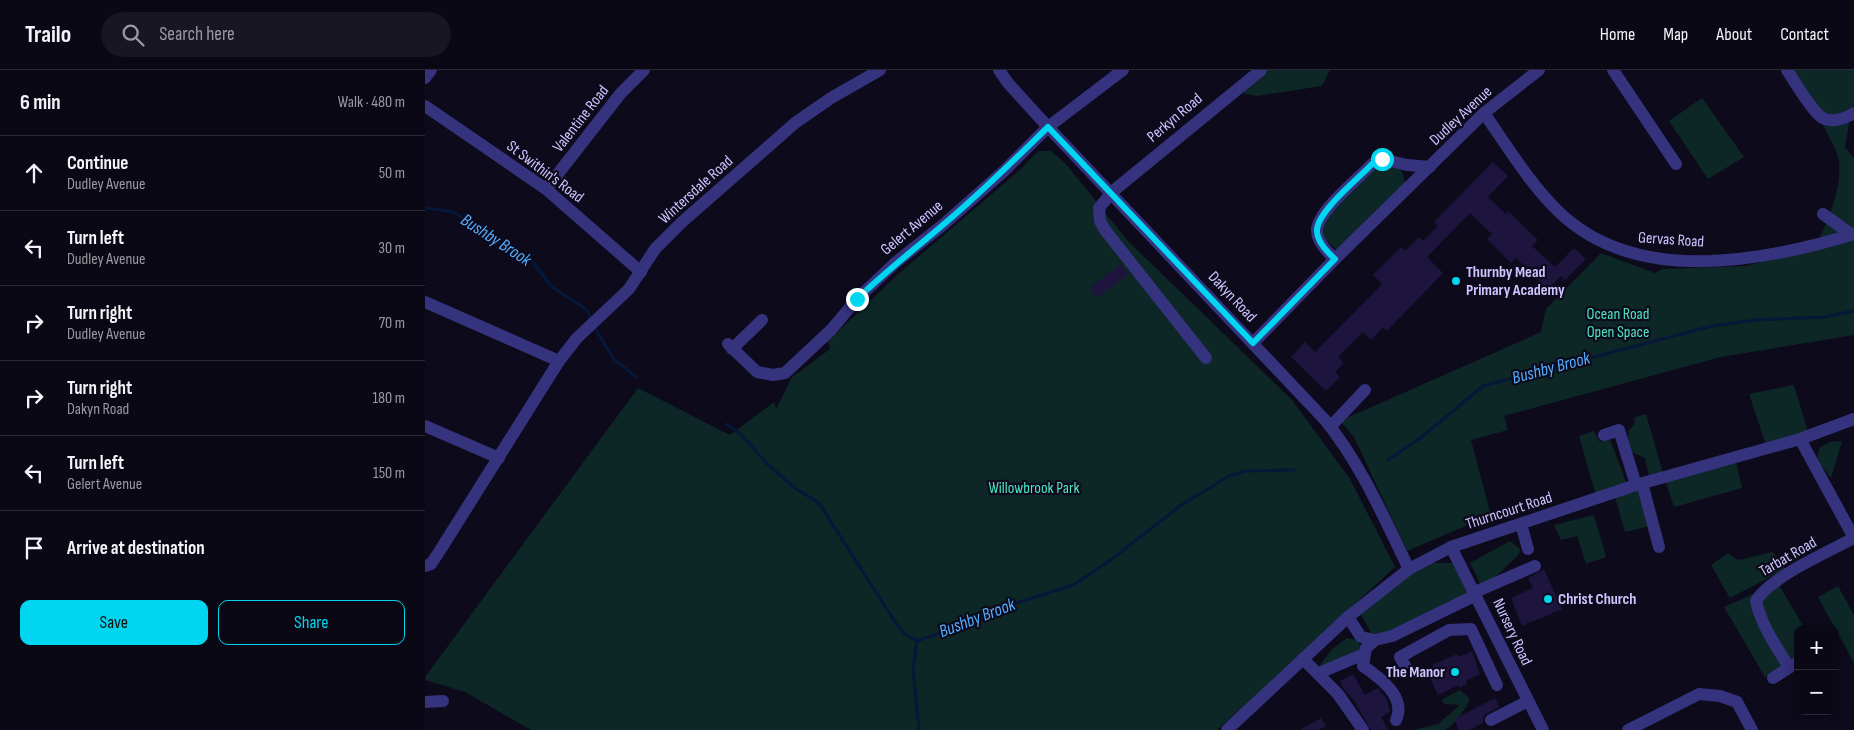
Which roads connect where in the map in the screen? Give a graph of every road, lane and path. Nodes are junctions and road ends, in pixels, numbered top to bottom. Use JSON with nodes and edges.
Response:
{"nodes":[{"id":1,"x":431,"y":70,"type":"edge"},
{"id":2,"x":643,"y":70,"type":"edge"},
{"id":3,"x":879,"y":70,"type":"edge"},
{"id":4,"x":999,"y":70,"type":"edge"},
{"id":5,"x":1123,"y":70,"type":"edge"},
{"id":6,"x":1261,"y":70,"type":"edge"},
{"id":7,"x":1539,"y":70,"type":"edge"},
{"id":8,"x":1613,"y":70,"type":"edge"},
{"id":9,"x":1787,"y":70,"type":"edge"},
{"id":10,"x":425,"y":78,"type":"edge"},
{"id":11,"x":425,"y":106,"type":"edge"},
{"id":12,"x":1854,"y":112,"type":"edge"},
{"id":13,"x":1484,"y":113,"type":"junction"},
{"id":14,"x":1048,"y":127,"type":"junction"},
{"id":15,"x":1677,"y":164,"type":"dead end"},
{"id":16,"x":1430,"y":167,"type":"junction"},
{"id":17,"x":546,"y":189,"type":"junction"},
{"id":18,"x":1112,"y":192,"type":"junction"},
{"id":19,"x":1823,"y":214,"type":"dead end"},
{"id":20,"x":1852,"y":234,"type":"edge"},
{"id":21,"x":1335,"y":259,"type":"junction"},
{"id":22,"x":641,"y":272,"type":"junction"},
{"id":23,"x":425,"y":302,"type":"edge"},
{"id":24,"x":762,"y":320,"type":"dead end"},
{"id":25,"x":1253,"y":343,"type":"junction"},
{"id":26,"x":1206,"y":358,"type":"dead end"},
{"id":27,"x":559,"y":361,"type":"junction"},
{"id":28,"x":1365,"y":390,"type":"dead end"},
{"id":29,"x":1854,"y":419,"type":"edge"},
{"id":30,"x":425,"y":426,"type":"edge"},
{"id":31,"x":1331,"y":426,"type":"junction"},
{"id":32,"x":1603,"y":435,"type":"dead end"},
{"id":33,"x":1800,"y":439,"type":"junction"},
{"id":34,"x":499,"y":458,"type":"junction"},
{"id":35,"x":1639,"y":484,"type":"junction"},
{"id":36,"x":1521,"y":524,"type":"junction"},
{"id":37,"x":1854,"y":538,"type":"edge"},
{"id":38,"x":1451,"y":547,"type":"junction"},
{"id":39,"x":1659,"y":547,"type":"dead end"},
{"id":40,"x":1527,"y":550,"type":"dead end"},
{"id":41,"x":425,"y":566,"type":"edge"},
{"id":42,"x":1535,"y":566,"type":"dead end"},
{"id":43,"x":1409,"y":569,"type":"junction"},
{"id":44,"x":1476,"y":594,"type":"junction"},
{"id":45,"x":1348,"y":617,"type":"junction"},
{"id":46,"x":1375,"y":640,"type":"junction"},
{"id":47,"x":1364,"y":654,"type":"junction"},
{"id":48,"x":1303,"y":659,"type":"junction"},
{"id":49,"x":1794,"y":665,"type":"edge"},
{"id":50,"x":1408,"y":671,"type":"dead end"},
{"id":51,"x":1319,"y":673,"type":"junction"},
{"id":52,"x":1773,"y":678,"type":"dead end"},
{"id":53,"x":1497,"y":685,"type":"dead end"},
{"id":54,"x":443,"y":701,"type":"dead end"},
{"id":55,"x":1528,"y":701,"type":"junction"},
{"id":56,"x":425,"y":702,"type":"edge"},
{"id":57,"x":1395,"y":720,"type":"dead end"},
{"id":58,"x":1491,"y":720,"type":"dead end"},
{"id":59,"x":1227,"y":730,"type":"edge"},
{"id":60,"x":1363,"y":730,"type":"edge"},
{"id":61,"x":1543,"y":730,"type":"edge"},
{"id":62,"x":1628,"y":730,"type":"edge"},
{"id":63,"x":1752,"y":730,"type":"edge"}],
"edges":[{"from":1,"to":10,"type":"street"},
{"from":2,"to":17,"type":"street","name":"Valentine Road"},
{"from":3,"to":22,"type":"street","name":"Wintersdale Road"},
{"from":4,"to":14,"type":"street","name":"Dakyn Road"},
{"from":5,"to":14,"type":"street","name":"Gelert Avenue"},
{"from":6,"to":18,"type":"street","name":"Perkyn Road"},
{"from":7,"to":13,"type":"street","name":"Dudley Avenue"},
{"from":8,"to":15,"type":"street"},
{"from":9,"to":12,"type":"street"},
{"from":11,"to":17,"type":"street","name":"St Swithin's Road"},
{"from":13,"to":16,"type":"street","name":"Dudley Avenue"},
{"from":13,"to":20,"type":"street","name":"Gervas Road"},
{"from":14,"to":18,"type":"street","name":"Dakyn Road"},
{"from":14,"to":24,"type":"street","name":"Gelert Avenue"},
{"from":16,"to":21,"type":"street","name":"Dudley Avenue"},
{"from":16,"to":21,"type":"street","name":"Dudley Avenue"},
{"from":17,"to":22,"type":"street","name":"St Swithin's Road"},
{"from":18,"to":25,"type":"street","name":"Dakyn Road"},
{"from":18,"to":26,"type":"street","name":"Perkyn Road"},
{"from":19,"to":20,"type":"street"},
{"from":21,"to":25,"type":"street","name":"Dudley Avenue"},
{"from":22,"to":27,"type":"street","name":"Wintersdale Road"},
{"from":23,"to":27,"type":"street"},
{"from":25,"to":31,"type":"street","name":"Dakyn Road"},
{"from":27,"to":34,"type":"street","name":"Wintersdale Road"},
{"from":28,"to":31,"type":"street"},
{"from":29,"to":33,"type":"street","name":"Thurncourt Road"},
{"from":30,"to":34,"type":"street"},
{"from":31,"to":43,"type":"street","name":"Dakyn Road"},
{"from":32,"to":35,"type":"street"},
{"from":33,"to":35,"type":"street","name":"Thurncourt Road"},
{"from":33,"to":37,"type":"street"},
{"from":34,"to":41,"type":"street","name":"Wintersdale Road"},
{"from":35,"to":36,"type":"street","name":"Thurncourt Road"},
{"from":35,"to":39,"type":"street"},
{"from":36,"to":38,"type":"street","name":"Thurncourt Road"},
{"from":36,"to":40,"type":"street"},
{"from":37,"to":49,"type":"street","name":"Tarbat Road"},
{"from":38,"to":43,"type":"street","name":"Thurncourt Road"},
{"from":38,"to":44,"type":"street","name":"Nursery Road"},
{"from":42,"to":44,"type":"street"},
{"from":43,"to":45,"type":"street","name":"Thurncourt Road"},
{"from":44,"to":46,"type":"street"},
{"from":44,"to":55,"type":"street","name":"Nursery Road"},
{"from":45,"to":46,"type":"street"},
{"from":45,"to":48,"type":"street","name":"Thurncourt Road"},
{"from":46,"to":47,"type":"street"},
{"from":47,"to":51,"type":"street"},
{"from":47,"to":57,"type":"street"},
{"from":48,"to":51,"type":"street"},
{"from":48,"to":59,"type":"street","name":"Thurncourt Road"},
{"from":49,"to":52,"type":"street"},
{"from":50,"to":53,"type":"street"},
{"from":51,"to":60,"type":"street"},
{"from":54,"to":56,"type":"street"},
{"from":55,"to":58,"type":"street"},
{"from":55,"to":61,"type":"street","name":"Nursery Road"},
{"from":62,"to":63,"type":"street"}]}
